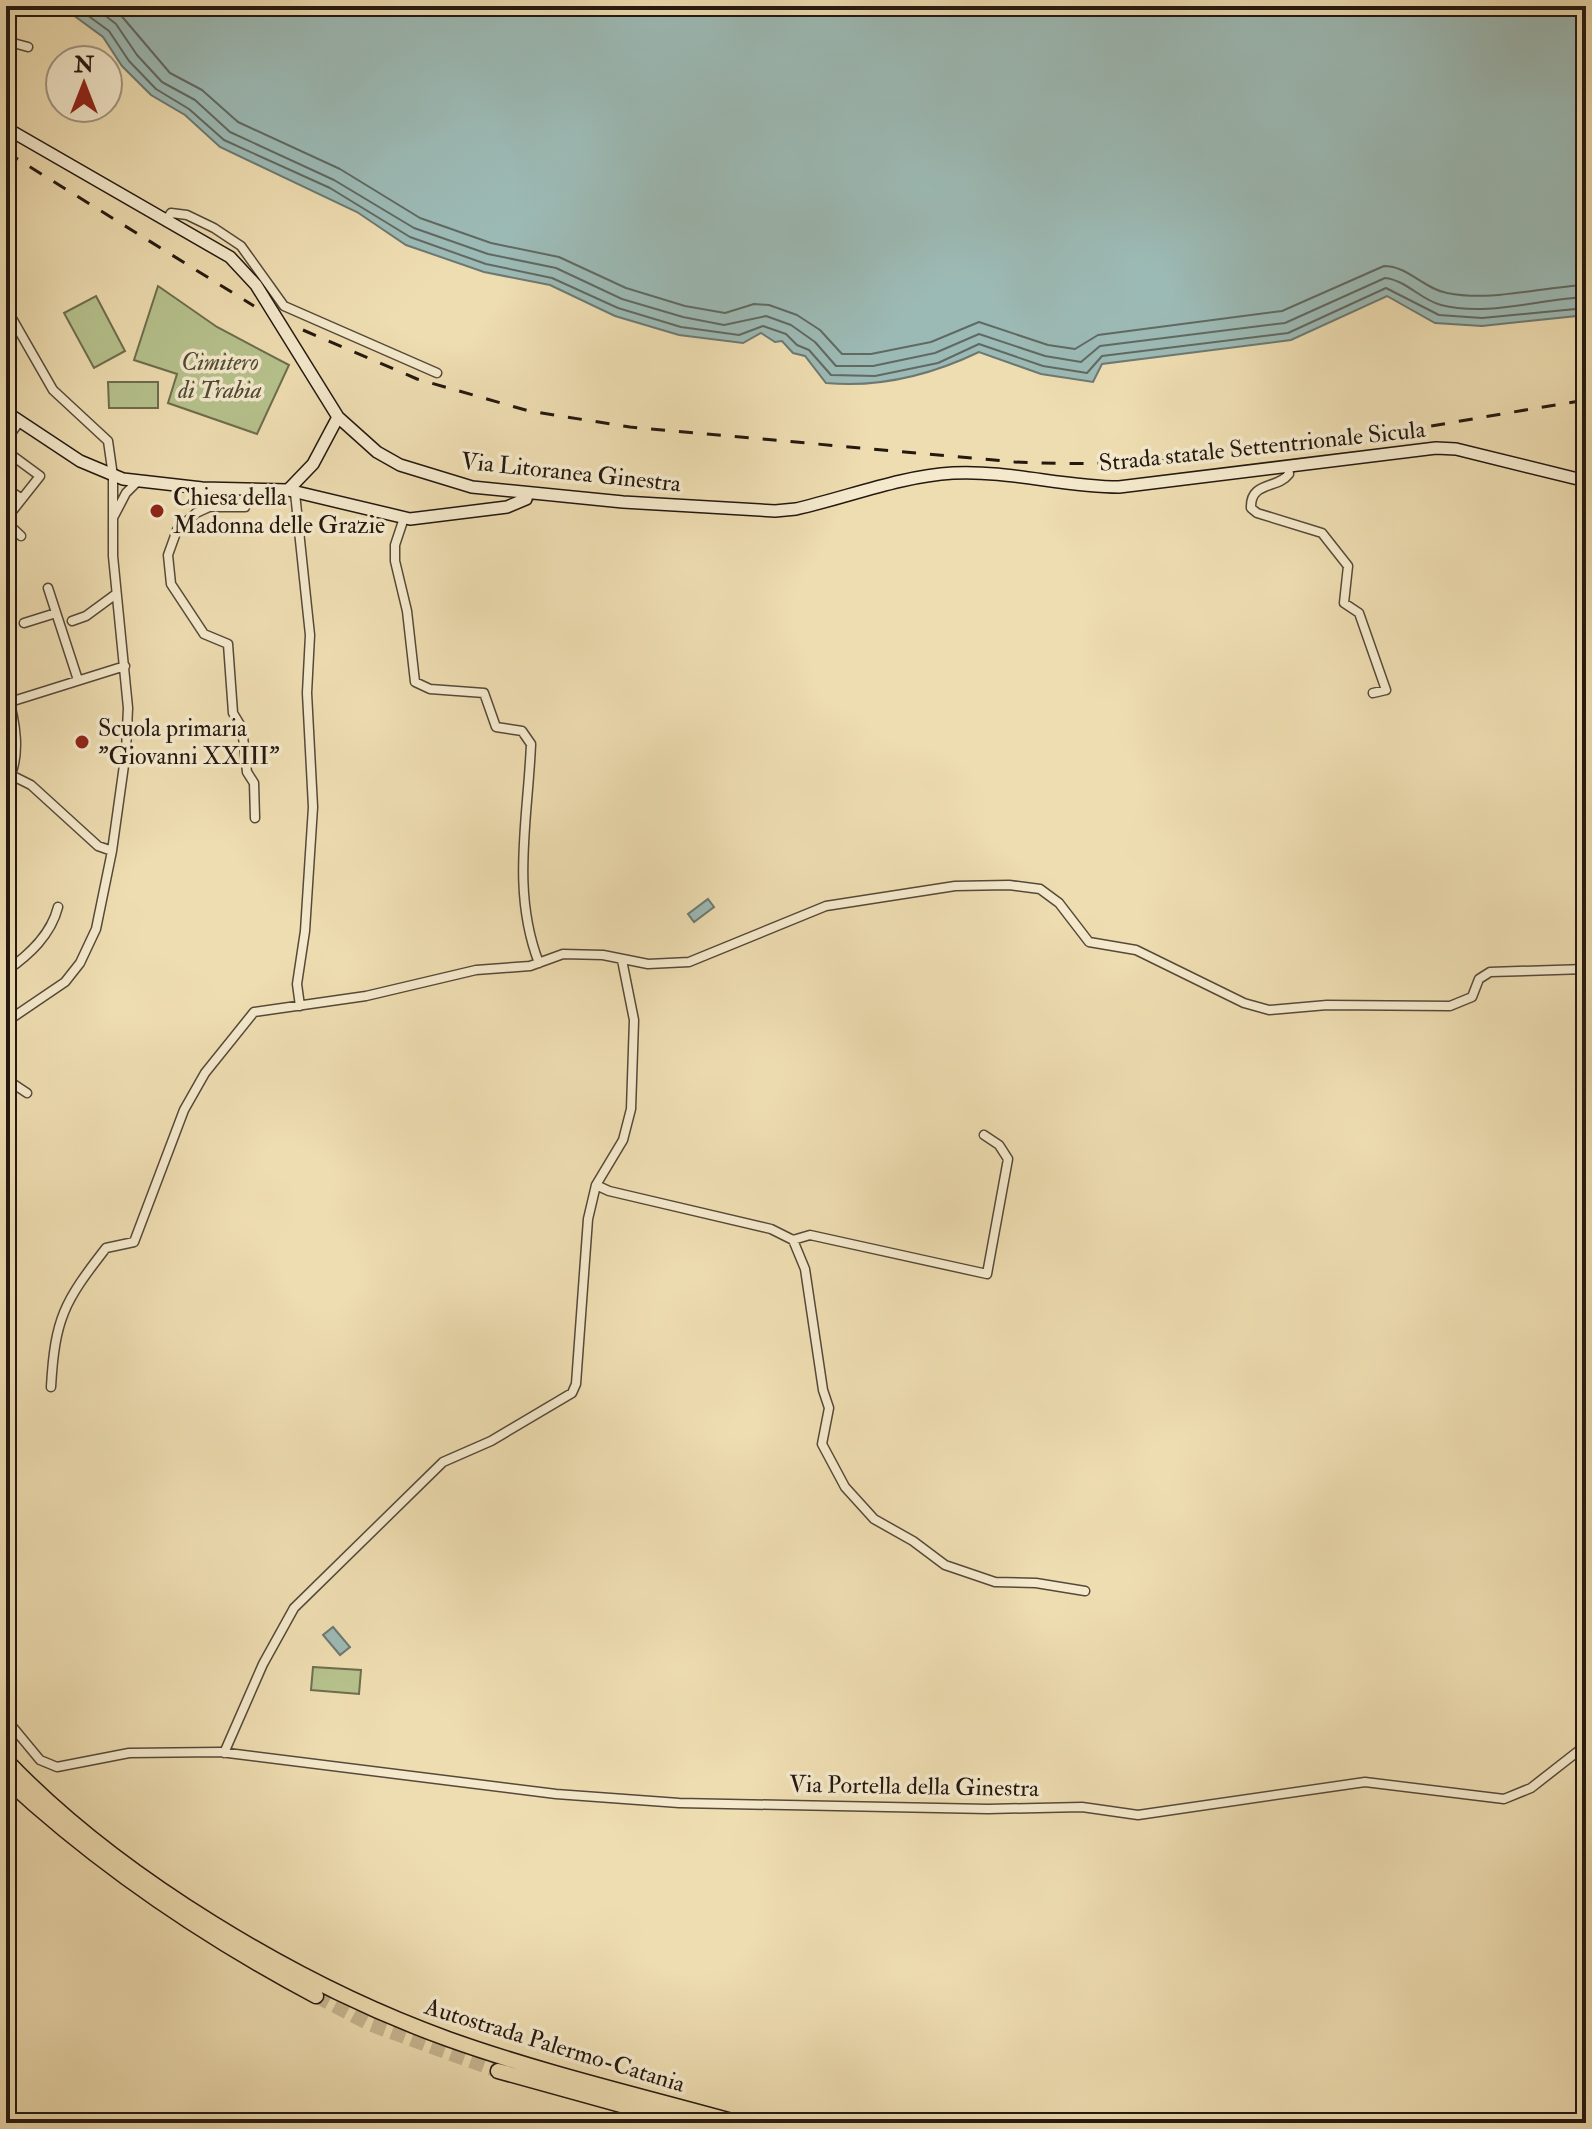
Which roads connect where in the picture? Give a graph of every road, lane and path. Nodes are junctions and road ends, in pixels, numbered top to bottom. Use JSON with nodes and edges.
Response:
{"nodes":[{"id":1,"x":6,"y":41,"type":"edge"},
{"id":2,"x":28,"y":47,"type":"dead end"},
{"id":3,"x":6,"y":128,"type":"edge"},
{"id":4,"x":167,"y":219,"type":"junction"},
{"id":5,"x":6,"y":308,"type":"edge"},
{"id":6,"x":437,"y":373,"type":"dead end"},
{"id":7,"x":6,"y":412,"type":"edge"},
{"id":8,"x":338,"y":417,"type":"junction"},
{"id":9,"x":20,"y":421,"type":"junction"},
{"id":10,"x":6,"y":440,"type":"edge"},
{"id":11,"x":6,"y":451,"type":"edge"},
{"id":12,"x":1288,"y":466,"type":"junction"},
{"id":13,"x":113,"y":476,"type":"junction"},
{"id":14,"x":138,"y":481,"type":"junction"},
{"id":15,"x":1586,"y":481,"type":"edge"},
{"id":16,"x":6,"y":488,"type":"edge"},
{"id":17,"x":248,"y":490,"type":"junction"},
{"id":18,"x":291,"y":491,"type":"junction"},
{"id":19,"x":527,"y":493,"type":"junction"},
{"id":20,"x":22,"y":499,"type":"junction"},
{"id":21,"x":703,"y":507,"type":"joint"},
{"id":22,"x":404,"y":518,"type":"junction"},
{"id":23,"x":6,"y":520,"type":"edge"},
{"id":24,"x":112,"y":520,"type":"junction"},
{"id":25,"x":21,"y":536,"type":"dead end"},
{"id":26,"x":48,"y":588,"type":"dead end"},
{"id":27,"x":116,"y":594,"type":"junction"},
{"id":28,"x":56,"y":613,"type":"junction"},
{"id":29,"x":72,"y":621,"type":"dead end"},
{"id":30,"x":24,"y":623,"type":"dead end"},
{"id":31,"x":125,"y":666,"type":"junction"},
{"id":32,"x":78,"y":680,"type":"junction"},
{"id":33,"x":6,"y":690,"type":"edge"},
{"id":34,"x":1373,"y":693,"type":"dead end"},
{"id":35,"x":10,"y":702,"type":"junction"},
{"id":36,"x":11,"y":775,"type":"junction"},
{"id":37,"x":6,"y":784,"type":"edge"},
{"id":38,"x":255,"y":818,"type":"dead end"},
{"id":39,"x":112,"y":851,"type":"junction"},
{"id":40,"x":58,"y":907,"type":"dead end"},
{"id":41,"x":622,"y":960,"type":"junction"},
{"id":42,"x":539,"y":963,"type":"junction"},
{"id":43,"x":1586,"y":969,"type":"edge"},
{"id":44,"x":6,"y":971,"type":"edge"},
{"id":45,"x":300,"y":1006,"type":"junction"},
{"id":46,"x":6,"y":1022,"type":"edge"},
{"id":47,"x":6,"y":1079,"type":"edge"},
{"id":48,"x":27,"y":1093,"type":"dead end"},
{"id":49,"x":984,"y":1135,"type":"dead end"},
{"id":50,"x":596,"y":1185,"type":"junction"},
{"id":51,"x":793,"y":1240,"type":"junction"},
{"id":52,"x":51,"y":1387,"type":"dead end"},
{"id":53,"x":1085,"y":1591,"type":"dead end"},
{"id":54,"x":6,"y":1719,"type":"edge"},
{"id":55,"x":1586,"y":1745,"type":"edge"},
{"id":56,"x":224,"y":1753,"type":"junction"},
{"id":57,"x":6,"y":1760,"type":"edge"},
{"id":58,"x":6,"y":1779,"type":"edge"},
{"id":59,"x":316,"y":1996,"type":"tunnel mouth"},
{"id":60,"x":498,"y":2071,"type":"tunnel mouth"},
{"id":61,"x":686,"y":2123,"type":"edge"},
{"id":62,"x":739,"y":2123,"type":"edge"}],
"edges":[{"from":1,"to":2,"type":"street"},
{"from":3,"to":4,"type":"main road","name":"Via Litoranea Ginestra"},
{"from":4,"to":6,"type":"street"},
{"from":4,"to":8,"type":"main road","name":"Via Litoranea Ginestra"},
{"from":5,"to":13,"type":"street"},
{"from":7,"to":9,"type":"main road"},
{"from":8,"to":18,"type":"main road"},
{"from":8,"to":19,"type":"main road","name":"Via Litoranea Ginestra"},
{"from":9,"to":10,"type":"street"},
{"from":9,"to":13,"type":"main road"},
{"from":11,"to":20,"type":"street"},
{"from":12,"to":15,"type":"main road","name":"Strada statale Settentrionale Sicula"},
{"from":12,"to":21,"type":"main road","name":"Strada statale Settentrionale Sicula"},
{"from":12,"to":34,"type":"street"},
{"from":13,"to":14,"type":"main road"},
{"from":13,"to":24,"type":"street"},
{"from":14,"to":17,"type":"main road"},
{"from":14,"to":24,"type":"street"},
{"from":16,"to":20,"type":"street"},
{"from":17,"to":18,"type":"main road"},
{"from":17,"to":38,"type":"street"},
{"from":18,"to":22,"type":"main road"},
{"from":18,"to":45,"type":"street"},
{"from":19,"to":21,"type":"main road","name":"Via Litoranea Ginestra"},
{"from":19,"to":22,"type":"main road"},
{"from":20,"to":23,"type":"street"},
{"from":22,"to":42,"type":"street"},
{"from":23,"to":25,"type":"street"},
{"from":24,"to":27,"type":"street"},
{"from":26,"to":28,"type":"street"},
{"from":27,"to":29,"type":"street"},
{"from":27,"to":31,"type":"street"},
{"from":28,"to":30,"type":"street"},
{"from":28,"to":32,"type":"street"},
{"from":31,"to":32,"type":"street"},
{"from":31,"to":39,"type":"street"},
{"from":32,"to":35,"type":"street"},
{"from":33,"to":35,"type":"street"},
{"from":35,"to":36,"type":"street"},
{"from":36,"to":37,"type":"street"},
{"from":36,"to":39,"type":"street"},
{"from":39,"to":46,"type":"street"},
{"from":40,"to":44,"type":"street"},
{"from":41,"to":42,"type":"street"},
{"from":41,"to":43,"type":"street"},
{"from":41,"to":50,"type":"street"},
{"from":42,"to":45,"type":"street"},
{"from":45,"to":52,"type":"street"},
{"from":47,"to":48,"type":"street"},
{"from":49,"to":51,"type":"street"},
{"from":50,"to":51,"type":"street"},
{"from":50,"to":56,"type":"street"},
{"from":51,"to":53,"type":"street"},
{"from":54,"to":56,"type":"street","name":"Via Portella della Ginestra"},
{"from":55,"to":56,"type":"street","name":"Via Portella della Ginestra"},
{"from":57,"to":62,"type":"highway","name":"Autostrada Palermo-Catania"},
{"from":58,"to":59,"type":"highway"},
{"from":60,"to":61,"type":"highway","name":"Autostrada Palermo-Catania"}]}
